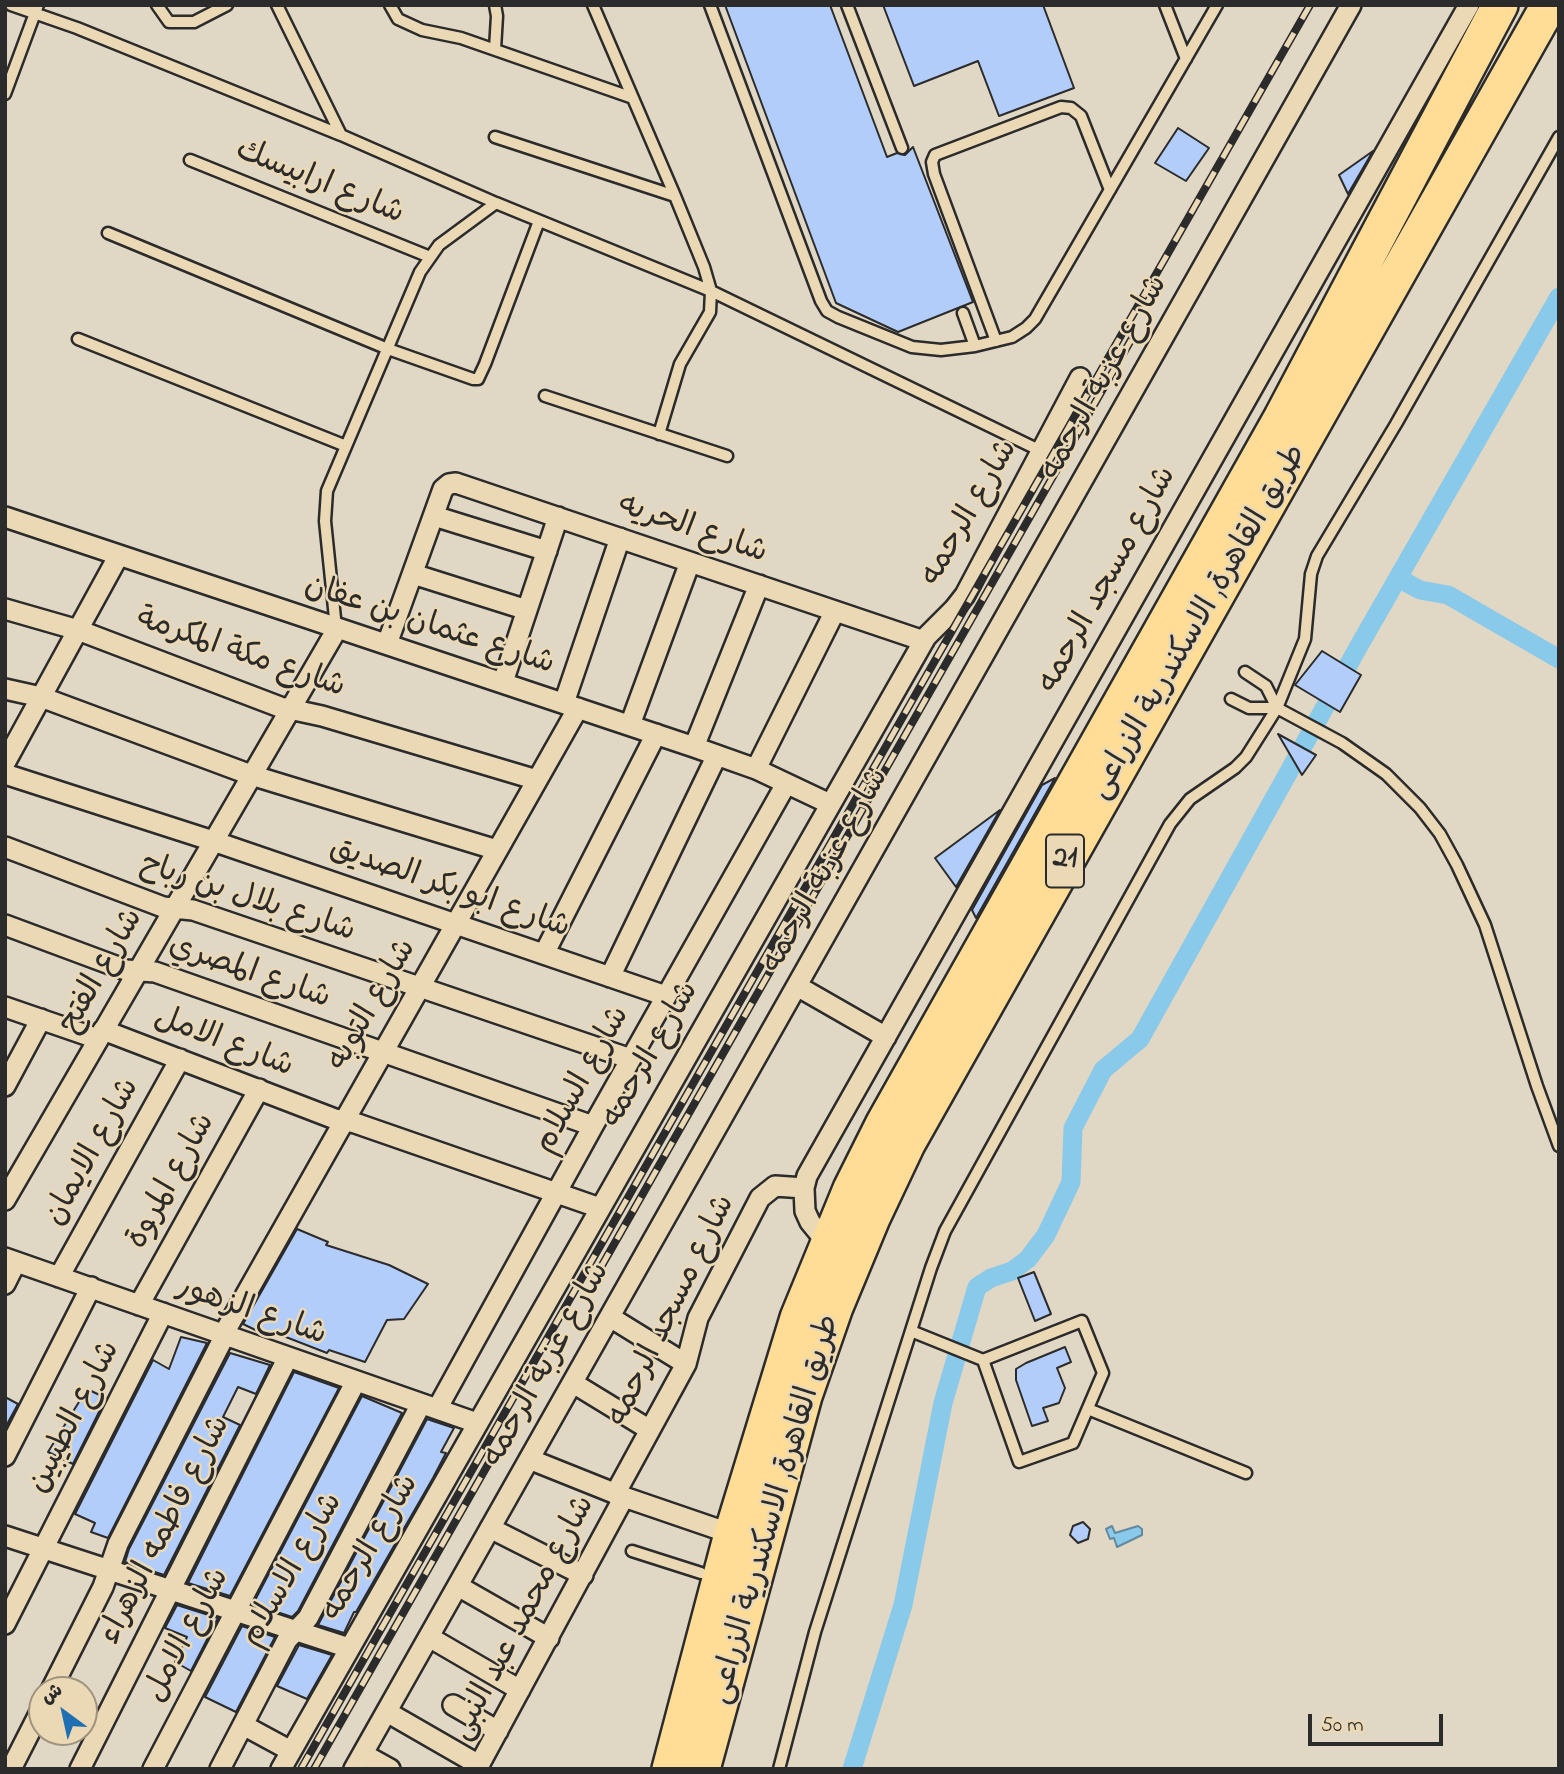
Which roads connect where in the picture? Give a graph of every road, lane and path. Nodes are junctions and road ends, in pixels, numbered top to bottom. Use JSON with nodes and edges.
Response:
{"nodes":[{"id":1,"x":11,"y":5,"type":"edge"},
{"id":2,"x":157,"y":5,"type":"edge"},
{"id":3,"x":227,"y":5,"type":"edge"},
{"id":4,"x":277,"y":5,"type":"edge"},
{"id":5,"x":390,"y":5,"type":"edge"},
{"id":6,"x":495,"y":5,"type":"edge"},
{"id":7,"x":593,"y":5,"type":"edge"},
{"id":8,"x":710,"y":5,"type":"edge"},
{"id":9,"x":847,"y":5,"type":"edge"},
{"id":10,"x":1165,"y":5,"type":"edge"},
{"id":11,"x":1217,"y":5,"type":"edge"},
{"id":12,"x":1351,"y":5,"type":"edge"},
{"id":13,"x":1469,"y":5,"type":"edge"},
{"id":14,"x":1500,"y":5,"type":"edge"},
{"id":15,"x":1549,"y":5,"type":"edge"},
{"id":16,"x":37,"y":9,"type":"edge"},
{"id":17,"x":495,"y":49,"type":"junction"},
{"id":18,"x":1186,"y":59,"type":"junction"},
{"id":19,"x":5,"y":94,"type":"edge"},
{"id":20,"x":633,"y":98,"type":"junction"},
{"id":21,"x":341,"y":135,"type":"junction"},
{"id":22,"x":1559,"y":136,"type":"edge"},
{"id":23,"x":495,"y":137,"type":"dead end"},
{"id":24,"x":902,"y":148,"type":"dead end"},
{"id":25,"x":190,"y":160,"type":"dead end"},
{"id":26,"x":1110,"y":190,"type":"junction"},
{"id":27,"x":675,"y":196,"type":"junction"},
{"id":28,"x":496,"y":203,"type":"junction"},
{"id":29,"x":540,"y":221,"type":"junction"},
{"id":30,"x":108,"y":233,"type":"dead end"},
{"id":31,"x":429,"y":257,"type":"junction"},
{"id":32,"x":711,"y":291,"type":"junction"},
{"id":33,"x":963,"y":313,"type":"dead end"},
{"id":34,"x":78,"y":339,"type":"dead end"},
{"id":35,"x":996,"y":341,"type":"junction"},
{"id":36,"x":975,"y":346,"type":"junction"},
{"id":37,"x":388,"y":349,"type":"junction"},
{"id":38,"x":1080,"y":378,"type":"dead end"},
{"id":39,"x":545,"y":396,"type":"dead end"},
{"id":40,"x":659,"y":434,"type":"junction"},
{"id":41,"x":346,"y":446,"type":"junction"},
{"id":42,"x":1041,"y":451,"type":"junction"},
{"id":43,"x":727,"y":456,"type":"dead end"},
{"id":44,"x":434,"y":516,"type":"junction"},
{"id":45,"x":5,"y":517,"type":"edge"},
{"id":46,"x":558,"y":517,"type":"junction"},
{"id":47,"x":620,"y":538,"type":"junction"},
{"id":48,"x":547,"y":551,"type":"junction"},
{"id":49,"x":120,"y":555,"type":"junction"},
{"id":50,"x":690,"y":562,"type":"junction"},
{"id":51,"x":413,"y":574,"type":"junction"},
{"id":52,"x":759,"y":585,"type":"junction"},
{"id":53,"x":5,"y":609,"type":"edge"},
{"id":54,"x":527,"y":610,"type":"junction"},
{"id":55,"x":835,"y":611,"type":"junction"},
{"id":56,"x":337,"y":629,"type":"junction"},
{"id":57,"x":78,"y":630,"type":"junction"},
{"id":58,"x":924,"y":641,"type":"junction"},
{"id":59,"x":387,"y":644,"type":"junction"},
{"id":60,"x":1245,"y":672,"type":"dead end"},
{"id":61,"x":503,"y":682,"type":"junction"},
{"id":62,"x":5,"y":689,"type":"edge"},
{"id":63,"x":41,"y":697,"type":"junction"},
{"id":64,"x":1231,"y":699,"type":"dead end"},
{"id":65,"x":571,"y":705,"type":"junction"},
{"id":66,"x":1277,"y":708,"type":"junction"},
{"id":67,"x":289,"y":710,"type":"junction"},
{"id":68,"x":630,"y":725,"type":"junction"},
{"id":69,"x":656,"y":734,"type":"junction"},
{"id":70,"x":694,"y":747,"type":"junction"},
{"id":71,"x":717,"y":755,"type":"junction"},
{"id":72,"x":5,"y":763,"type":"edge"},
{"id":73,"x":756,"y":769,"type":"junction"},
{"id":74,"x":5,"y":774,"type":"edge"},
{"id":75,"x":251,"y":775,"type":"junction"},
{"id":76,"x":537,"y":780,"type":"junction"},
{"id":77,"x":786,"y":784,"type":"junction"},
{"id":78,"x":830,"y":804,"type":"junction"},
{"id":79,"x":213,"y":841,"type":"junction"},
{"id":80,"x":5,"y":847,"type":"edge"},
{"id":81,"x":497,"y":850,"type":"junction"},
{"id":82,"x":174,"y":909,"type":"junction"},
{"id":83,"x":456,"y":924,"type":"junction"},
{"id":84,"x":5,"y":925,"type":"edge"},
{"id":85,"x":544,"y":954,"type":"junction"},
{"id":86,"x":138,"y":971,"type":"junction"},
{"id":87,"x":610,"y":977,"type":"junction"},
{"id":88,"x":797,"y":986,"type":"junction"},
{"id":89,"x":420,"y":987,"type":"junction"},
{"id":90,"x":666,"y":996,"type":"junction"},
{"id":91,"x":5,"y":1007,"type":"edge"},
{"id":92,"x":41,"y":1019,"type":"junction"},
{"id":93,"x":101,"y":1034,"type":"junction"},
{"id":94,"x":886,"y":1037,"type":"junction"},
{"id":95,"x":383,"y":1052,"type":"junction"},
{"id":96,"x":180,"y":1059,"type":"junction"},
{"id":97,"x":631,"y":1059,"type":"junction"},
{"id":98,"x":5,"y":1086,"type":"edge"},
{"id":99,"x":259,"y":1089,"type":"junction"},
{"id":100,"x":343,"y":1121,"type":"junction"},
{"id":101,"x":593,"y":1126,"type":"junction"},
{"id":102,"x":1559,"y":1146,"type":"edge"},
{"id":103,"x":804,"y":1188,"type":"junction"},
{"id":104,"x":556,"y":1193,"type":"junction"},
{"id":105,"x":5,"y":1199,"type":"edge"},
{"id":106,"x":600,"y":1208,"type":"junction"},
{"id":107,"x":828,"y":1244,"type":"junction"},
{"id":108,"x":11,"y":1260,"type":"edge"},
{"id":109,"x":60,"y":1277,"type":"junction"},
{"id":110,"x":5,"y":1284,"type":"edge"},
{"id":111,"x":90,"y":1287,"type":"junction"},
{"id":112,"x":139,"y":1305,"type":"junction"},
{"id":113,"x":163,"y":1313,"type":"junction"},
{"id":114,"x":610,"y":1317,"type":"junction"},
{"id":115,"x":911,"y":1331,"type":"junction"},
{"id":116,"x":224,"y":1335,"type":"junction"},
{"id":117,"x":288,"y":1357,"type":"junction"},
{"id":118,"x":983,"y":1360,"type":"junction"},
{"id":119,"x":686,"y":1364,"type":"junction"},
{"id":120,"x":356,"y":1381,"type":"junction"},
{"id":121,"x":573,"y":1383,"type":"junction"},
{"id":122,"x":429,"y":1407,"type":"junction"},
{"id":123,"x":1088,"y":1409,"type":"junction"},
{"id":124,"x":477,"y":1423,"type":"junction"},
{"id":125,"x":650,"y":1430,"type":"junction"},
{"id":126,"x":5,"y":1455,"type":"edge"},
{"id":127,"x":529,"y":1459,"type":"junction"},
{"id":128,"x":1246,"y":1473,"type":"dead end"},
{"id":129,"x":620,"y":1495,"type":"junction"},
{"id":130,"x":490,"y":1528,"type":"junction"},
{"id":131,"x":732,"y":1534,"type":"junction"},
{"id":132,"x":7,"y":1541,"type":"edge"},
{"id":133,"x":43,"y":1549,"type":"junction"},
{"id":134,"x":632,"y":1551,"type":"dead end"},
{"id":135,"x":109,"y":1570,"type":"junction"},
{"id":136,"x":701,"y":1573,"type":"dead end"},
{"id":137,"x":583,"y":1575,"type":"junction"},
{"id":138,"x":458,"y":1586,"type":"junction"},
{"id":139,"x":170,"y":1590,"type":"junction"},
{"id":140,"x":236,"y":1611,"type":"junction"},
{"id":141,"x":5,"y":1624,"type":"edge"},
{"id":142,"x":295,"y":1630,"type":"junction"},
{"id":143,"x":429,"y":1637,"type":"junction"},
{"id":144,"x":549,"y":1638,"type":"junction"},
{"id":145,"x":349,"y":1648,"type":"junction"},
{"id":146,"x":58,"y":1676,"type":"edge"},
{"id":147,"x":520,"y":1690,"type":"junction"},
{"id":148,"x":453,"y":1705,"type":"dead end"},
{"id":149,"x":387,"y":1712,"type":"junction"},
{"id":150,"x":243,"y":1725,"type":"junction"},
{"id":151,"x":498,"y":1731,"type":"junction"},
{"id":152,"x":28,"y":1736,"type":"edge"},
{"id":153,"x":291,"y":1751,"type":"junction"},
{"id":154,"x":359,"y":1761,"type":"edge"},
{"id":155,"x":478,"y":1767,"type":"edge"},
{"id":156,"x":11,"y":1769,"type":"edge"},
{"id":157,"x":80,"y":1769,"type":"edge"},
{"id":158,"x":153,"y":1769,"type":"edge"},
{"id":159,"x":220,"y":1769,"type":"edge"},
{"id":160,"x":281,"y":1769,"type":"edge"},
{"id":161,"x":390,"y":1769,"type":"edge"},
{"id":162,"x":670,"y":1769,"type":"edge"},
{"id":163,"x":702,"y":1769,"type":"edge"},
{"id":164,"x":779,"y":1769,"type":"edge"}],
"edges":[{"from":1,"to":16,"type":"lane"},
{"from":2,"to":3,"type":"lane"},
{"from":4,"to":21,"type":"lane"},
{"from":5,"to":17,"type":"lane"},
{"from":6,"to":17,"type":"lane"},
{"from":7,"to":20,"type":"lane"},
{"from":8,"to":36,"type":"lane"},
{"from":9,"to":24,"type":"lane"},
{"from":10,"to":18,"type":"lane"},
{"from":11,"to":18,"type":"lane"},
{"from":12,"to":88,"type":"street","name":"شارع عزبة الرحمه"},
{"from":13,"to":94,"type":"street","name":"شارع مسجد الرحمه"},
{"from":14,"to":107,"type":"highway","name":"طريق القاهرة, الاسكندرية الزراعى","number":"21"},
{"from":15,"to":163,"type":"highway","name":"طريق القاهرة, الاسكندرية الزراعى","number":"21"},
{"from":16,"to":19,"type":"lane"},
{"from":16,"to":21,"type":"lane"},
{"from":17,"to":20,"type":"lane"},
{"from":18,"to":26,"type":"lane"},
{"from":20,"to":27,"type":"lane"},
{"from":21,"to":28,"type":"lane"},
{"from":22,"to":66,"type":"lane"},
{"from":23,"to":27,"type":"lane"},
{"from":25,"to":31,"type":"lane","name":"شارع ارابيسك"},
{"from":26,"to":35,"type":"lane"},
{"from":26,"to":35,"type":"lane"},
{"from":27,"to":32,"type":"lane"},
{"from":28,"to":29,"type":"lane"},
{"from":28,"to":31,"type":"lane"},
{"from":29,"to":32,"type":"lane"},
{"from":29,"to":37,"type":"lane"},
{"from":30,"to":37,"type":"lane"},
{"from":31,"to":37,"type":"lane"},
{"from":32,"to":40,"type":"lane"},
{"from":32,"to":42,"type":"lane"},
{"from":33,"to":36,"type":"lane"},
{"from":34,"to":41,"type":"lane"},
{"from":35,"to":36,"type":"lane"},
{"from":37,"to":41,"type":"lane"},
{"from":38,"to":42,"type":"street","name":"شارع الرحمه"},
{"from":39,"to":40,"type":"lane"},
{"from":40,"to":43,"type":"lane"},
{"from":41,"to":56,"type":"lane"},
{"from":42,"to":58,"type":"street","name":"شارع الرحمه"},
{"from":44,"to":46,"type":"street","name":"شارع الحريه"},
{"from":44,"to":48,"type":"street"},
{"from":44,"to":51,"type":"street"},
{"from":45,"to":49,"type":"street","name":"شارع عثمان بن عفان"},
{"from":46,"to":47,"type":"street","name":"شارع الحريه"},
{"from":46,"to":48,"type":"street"},
{"from":47,"to":50,"type":"street","name":"شارع الحريه"},
{"from":47,"to":65,"type":"street","name":"شارع التوبه"},
{"from":48,"to":54,"type":"street"},
{"from":49,"to":56,"type":"street","name":"شارع عثمان بن عفان"},
{"from":49,"to":57,"type":"street"},
{"from":50,"to":52,"type":"street","name":"شارع الحريه"},
{"from":50,"to":68,"type":"street"},
{"from":51,"to":54,"type":"street"},
{"from":51,"to":59,"type":"street"},
{"from":52,"to":55,"type":"street","name":"شارع الحريه"},
{"from":52,"to":70,"type":"street"},
{"from":53,"to":57,"type":"street","name":"شارع مكة المكرمة"},
{"from":54,"to":61,"type":"street"},
{"from":55,"to":58,"type":"street","name":"شارع الحريه"},
{"from":55,"to":73,"type":"street"},
{"from":56,"to":59,"type":"street","name":"شارع عثمان بن عفان"},
{"from":56,"to":67,"type":"street","name":"شارع الفتح"},
{"from":57,"to":63,"type":"street"},
{"from":57,"to":67,"type":"street","name":"شارع مكة المكرمة"},
{"from":58,"to":78,"type":"street","name":"شارع الرحمه"},
{"from":59,"to":61,"type":"street","name":"شارع عثمان بن عفان"},
{"from":60,"to":66,"type":"lane"},
{"from":61,"to":65,"type":"street","name":"شارع عثمان بن عفان"},
{"from":62,"to":63,"type":"street"},
{"from":63,"to":72,"type":"street"},
{"from":63,"to":75,"type":"street"},
{"from":64,"to":66,"type":"lane"},
{"from":65,"to":68,"type":"street","name":"شارع عثمان بن عفان"},
{"from":65,"to":76,"type":"street","name":"شارع التوبه"},
{"from":66,"to":102,"type":"lane"},
{"from":66,"to":115,"type":"lane"},
{"from":67,"to":75,"type":"street","name":"شارع الفتح"},
{"from":67,"to":76,"type":"street","name":"شارع مكة المكرمة"},
{"from":68,"to":69,"type":"street","name":"شارع عثمان بن عفان"},
{"from":69,"to":70,"type":"street","name":"شارع عثمان بن عفان"},
{"from":69,"to":85,"type":"street"},
{"from":70,"to":71,"type":"street","name":"شارع عثمان بن عفان"},
{"from":71,"to":73,"type":"street","name":"شارع عثمان بن عفان"},
{"from":71,"to":87,"type":"street"},
{"from":73,"to":77,"type":"street","name":"شارع عثمان بن عفان"},
{"from":74,"to":79,"type":"street","name":"شارع ابو بكر الصديق"},
{"from":75,"to":79,"type":"street","name":"شارع الفتح"},
{"from":75,"to":81,"type":"street"},
{"from":76,"to":81,"type":"street","name":"شارع التوبه"},
{"from":77,"to":78,"type":"street","name":"شارع عثمان بن عفان"},
{"from":77,"to":90,"type":"street","name":"شارع السلام"},
{"from":78,"to":106,"type":"street","name":"شارع الرحمه"},
{"from":79,"to":82,"type":"street","name":"شارع الفتح"},
{"from":79,"to":83,"type":"street","name":"شارع ابو بكر الصديق"},
{"from":80,"to":82,"type":"street","name":"شارع بلال بن رباح"},
{"from":81,"to":83,"type":"street","name":"شارع التوبه"},
{"from":82,"to":86,"type":"street","name":"شارع الفتح"},
{"from":82,"to":89,"type":"street","name":"شارع بلال بن رباح"},
{"from":83,"to":85,"type":"street","name":"شارع ابو بكر الصديق"},
{"from":83,"to":89,"type":"street","name":"شارع التوبه"},
{"from":84,"to":86,"type":"street","name":"شارع المصري"},
{"from":85,"to":87,"type":"street","name":"شارع ابو بكر الصديق"},
{"from":86,"to":93,"type":"street","name":"شارع الفتح"},
{"from":86,"to":95,"type":"street","name":"شارع المصري"},
{"from":87,"to":90,"type":"street","name":"شارع ابو بكر الصديق"},
{"from":88,"to":94,"type":"street"},
{"from":88,"to":114,"type":"street","name":"شارع عزبة الرحمه"},
{"from":89,"to":95,"type":"street","name":"شارع التوبه"},
{"from":89,"to":97,"type":"street","name":"شارع بلال بن رباح"},
{"from":90,"to":97,"type":"street","name":"شارع السلام"},
{"from":91,"to":92,"type":"street","name":"شارع الامل"},
{"from":92,"to":93,"type":"street","name":"شارع الامل"},
{"from":92,"to":98,"type":"street"},
{"from":93,"to":96,"type":"street","name":"شارع الامل"},
{"from":93,"to":105,"type":"street","name":"شارع الفتح"},
{"from":94,"to":103,"type":"street","name":"شارع مسجد الرحمه"},
{"from":95,"to":100,"type":"street","name":"شارع التوبه"},
{"from":95,"to":101,"type":"street","name":"شارع المصري"},
{"from":96,"to":99,"type":"street","name":"شارع الامل"},
{"from":96,"to":109,"type":"street","name":"شارع الايمان"},
{"from":97,"to":101,"type":"street","name":"شارع السلام"},
{"from":99,"to":100,"type":"street","name":"شارع الامل"},
{"from":99,"to":112,"type":"street","name":"شارع المروة"},
{"from":100,"to":104,"type":"street","name":"شارع الامل"},
{"from":100,"to":116,"type":"street","name":"شارع التوبه"},
{"from":101,"to":104,"type":"street","name":"شارع السلام"},
{"from":103,"to":107,"type":"street"},
{"from":103,"to":119,"type":"street","name":"شارع مسجد الرحمه"},
{"from":104,"to":106,"type":"street","name":"شارع الامل"},
{"from":104,"to":122,"type":"street","name":"شارع السلام"},
{"from":106,"to":124,"type":"street","name":"شارع الرحمه"},
{"from":107,"to":131,"type":"highway","name":"طريق القاهرة, الاسكندرية الزراعى","number":"21"},
{"from":108,"to":109,"type":"street","name":"شارع الزهور"},
{"from":108,"to":110,"type":"street"},
{"from":109,"to":111,"type":"street","name":"شارع الزهور"},
{"from":111,"to":112,"type":"street","name":"شارع الزهور"},
{"from":111,"to":126,"type":"street"},
{"from":112,"to":113,"type":"street","name":"شارع الزهور"},
{"from":113,"to":116,"type":"street","name":"شارع الزهور"},
{"from":113,"to":133,"type":"street","name":"شارع الطيبين"},
{"from":114,"to":119,"type":"street"},
{"from":114,"to":121,"type":"street","name":"شارع عزبة الرحمه"},
{"from":115,"to":118,"type":"lane"},
{"from":115,"to":164,"type":"lane"},
{"from":116,"to":117,"type":"street","name":"شارع الزهور"},
{"from":116,"to":135,"type":"street","name":"شارع التوبه"},
{"from":117,"to":120,"type":"street","name":"شارع الزهور"},
{"from":117,"to":139,"type":"street","name":"شارع فاطمه الزهراء"},
{"from":118,"to":123,"type":"lane"},
{"from":118,"to":123,"type":"lane"},
{"from":119,"to":125,"type":"street","name":"شارع مسجد الرحمه"},
{"from":120,"to":122,"type":"street","name":"شارع الزهور"},
{"from":120,"to":140,"type":"street","name":"شارع الامل"},
{"from":121,"to":125,"type":"street"},
{"from":121,"to":127,"type":"street","name":"شارع عزبة الرحمه"},
{"from":122,"to":124,"type":"street","name":"شارع الزهور"},
{"from":122,"to":142,"type":"street","name":"شارع الاسلام"},
{"from":123,"to":128,"type":"lane"},
{"from":124,"to":145,"type":"street","name":"شارع الرحمه"},
{"from":125,"to":129,"type":"street","name":"شارع مسجد الرحمه"},
{"from":127,"to":129,"type":"street"},
{"from":127,"to":130,"type":"street","name":"شارع عزبة الرحمه"},
{"from":129,"to":131,"type":"street"},
{"from":129,"to":137,"type":"street","name":"شارع محمد عبد النبى"},
{"from":130,"to":137,"type":"street"},
{"from":130,"to":138,"type":"street","name":"شارع عزبة الرحمه"},
{"from":131,"to":162,"type":"highway","name":"طريق القاهرة, الاسكندرية الزراعى","number":"21"},
{"from":132,"to":133,"type":"street"},
{"from":133,"to":135,"type":"street"},
{"from":133,"to":141,"type":"street","name":"شارع الطيبين"},
{"from":134,"to":136,"type":"lane"},
{"from":135,"to":139,"type":"street"},
{"from":135,"to":146,"type":"street","name":"شارع التوبه"},
{"from":137,"to":144,"type":"street","name":"شارع محمد عبد النبى"},
{"from":138,"to":143,"type":"street","name":"شارع عزبة الرحمه"},
{"from":138,"to":144,"type":"street"},
{"from":139,"to":140,"type":"street"},
{"from":139,"to":157,"type":"street","name":"شارع فاطمه الزهراء"},
{"from":140,"to":142,"type":"street"},
{"from":140,"to":158,"type":"street","name":"شارع الامل"},
{"from":142,"to":145,"type":"street"},
{"from":142,"to":150,"type":"street","name":"شارع الاسلام"},
{"from":143,"to":147,"type":"street"},
{"from":143,"to":149,"type":"street","name":"شارع عزبة الرحمه"},
{"from":144,"to":147,"type":"street","name":"شارع محمد عبد النبى"},
{"from":145,"to":153,"type":"street","name":"شارع الرحمه"},
{"from":147,"to":151,"type":"street","name":"شارع محمد عبد النبى"},
{"from":148,"to":151,"type":"street"},
{"from":149,"to":154,"type":"street","name":"شارع عزبة الرحمه"},
{"from":149,"to":155,"type":"street"},
{"from":150,"to":153,"type":"street"},
{"from":150,"to":159,"type":"street","name":"شارع الاسلام"},
{"from":151,"to":155,"type":"street","name":"شارع محمد عبد النبى"},
{"from":152,"to":156,"type":"street"},
{"from":153,"to":160,"type":"street","name":"شارع الرحمه"},
{"from":154,"to":161,"type":"street"}]}
